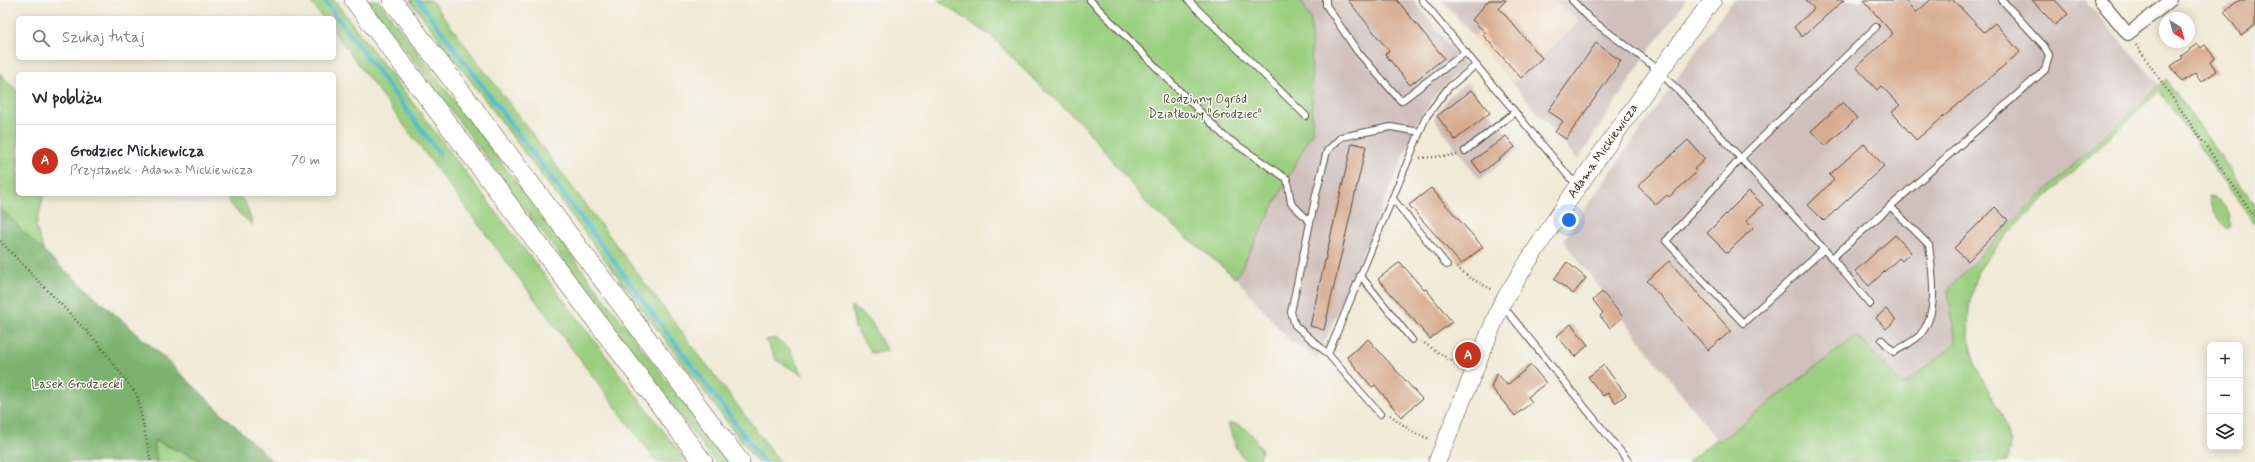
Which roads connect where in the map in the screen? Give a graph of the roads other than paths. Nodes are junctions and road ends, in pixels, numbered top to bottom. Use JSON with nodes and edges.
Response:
{"nodes":[{"id":1,"x":354,"y":0,"type":"edge"},
{"id":2,"x":392,"y":0,"type":"edge"},
{"id":3,"x":1090,"y":0,"type":"edge"},
{"id":4,"x":1188,"y":0,"type":"edge"},
{"id":5,"x":1326,"y":0,"type":"edge"},
{"id":6,"x":1422,"y":0,"type":"edge"},
{"id":7,"x":1572,"y":0,"type":"edge"},
{"id":8,"x":1713,"y":0,"type":"edge"},
{"id":9,"x":2002,"y":0,"type":"edge"},
{"id":10,"x":2100,"y":0,"type":"edge"},
{"id":11,"x":2171,"y":0,"type":"edge"},
{"id":12,"x":1876,"y":27,"type":"dead end"},
{"id":13,"x":1466,"y":52,"type":"junction"},
{"id":14,"x":1476,"y":65,"type":"junction"},
{"id":15,"x":1659,"y":72,"type":"junction"},
{"id":16,"x":1515,"y":112,"type":"junction"},
{"id":17,"x":1306,"y":116,"type":"dead end"},
{"id":18,"x":1420,"y":132,"type":"junction"},
{"id":19,"x":1464,"y":151,"type":"road end"},
{"id":20,"x":1741,"y":158,"type":"junction"},
{"id":21,"x":1580,"y":184,"type":"junction"},
{"id":22,"x":1393,"y":199,"type":"junction"},
{"id":23,"x":1890,"y":206,"type":"junction"},
{"id":24,"x":1310,"y":222,"type":"junction"},
{"id":25,"x":1824,"y":249,"type":"junction"},
{"id":26,"x":1832,"y":258,"type":"junction"},
{"id":27,"x":1447,"y":265,"type":"dead end"},
{"id":28,"x":1360,"y":275,"type":"junction"},
{"id":29,"x":1499,"y":299,"type":"junction"},
{"id":30,"x":1870,"y":304,"type":"dead end"},
{"id":31,"x":1412,"y":340,"type":"dead end"},
{"id":32,"x":1882,"y":340,"type":"dead end"},
{"id":33,"x":1328,"y":354,"type":"junction"},
{"id":34,"x":1380,"y":414,"type":"dead end"},
{"id":35,"x":703,"y":462,"type":"edge"},
{"id":36,"x":740,"y":462,"type":"edge"},
{"id":37,"x":1437,"y":462,"type":"edge"},
{"id":38,"x":1629,"y":462,"type":"edge"}],
"edges":[{"from":1,"to":35,"type":"main road"},
{"from":2,"to":36,"type":"main road"},
{"from":3,"to":24,"type":"lane"},
{"from":4,"to":17,"type":"lane"},
{"from":5,"to":13,"type":"lane"},
{"from":6,"to":13,"type":"lane"},
{"from":7,"to":15,"type":"lane"},
{"from":8,"to":15,"type":"street","name":"Adama Mickiewicza"},
{"from":9,"to":23,"type":"lane"},
{"from":10,"to":11,"type":"street"},
{"from":12,"to":20,"type":"lane"},
{"from":13,"to":14,"type":"lane"},
{"from":14,"to":16,"type":"lane"},
{"from":14,"to":18,"type":"lane"},
{"from":15,"to":20,"type":"lane"},
{"from":15,"to":21,"type":"street","name":"Adama Mickiewicza"},
{"from":16,"to":19,"type":"lane"},
{"from":16,"to":21,"type":"lane"},
{"from":18,"to":22,"type":"lane"},
{"from":18,"to":24,"type":"lane"},
{"from":20,"to":25,"type":"lane"},
{"from":20,"to":25,"type":"lane"},
{"from":21,"to":29,"type":"street","name":"Adama Mickiewicza"},
{"from":22,"to":27,"type":"lane"},
{"from":22,"to":28,"type":"lane"},
{"from":23,"to":26,"type":"lane"},
{"from":23,"to":32,"type":"lane"},
{"from":24,"to":33,"type":"lane"},
{"from":25,"to":26,"type":"lane"},
{"from":26,"to":30,"type":"lane"},
{"from":28,"to":31,"type":"lane"},
{"from":28,"to":33,"type":"lane"},
{"from":29,"to":37,"type":"street","name":"Adama Mickiewicza"},
{"from":29,"to":38,"type":"lane"},
{"from":33,"to":34,"type":"lane"}]}
